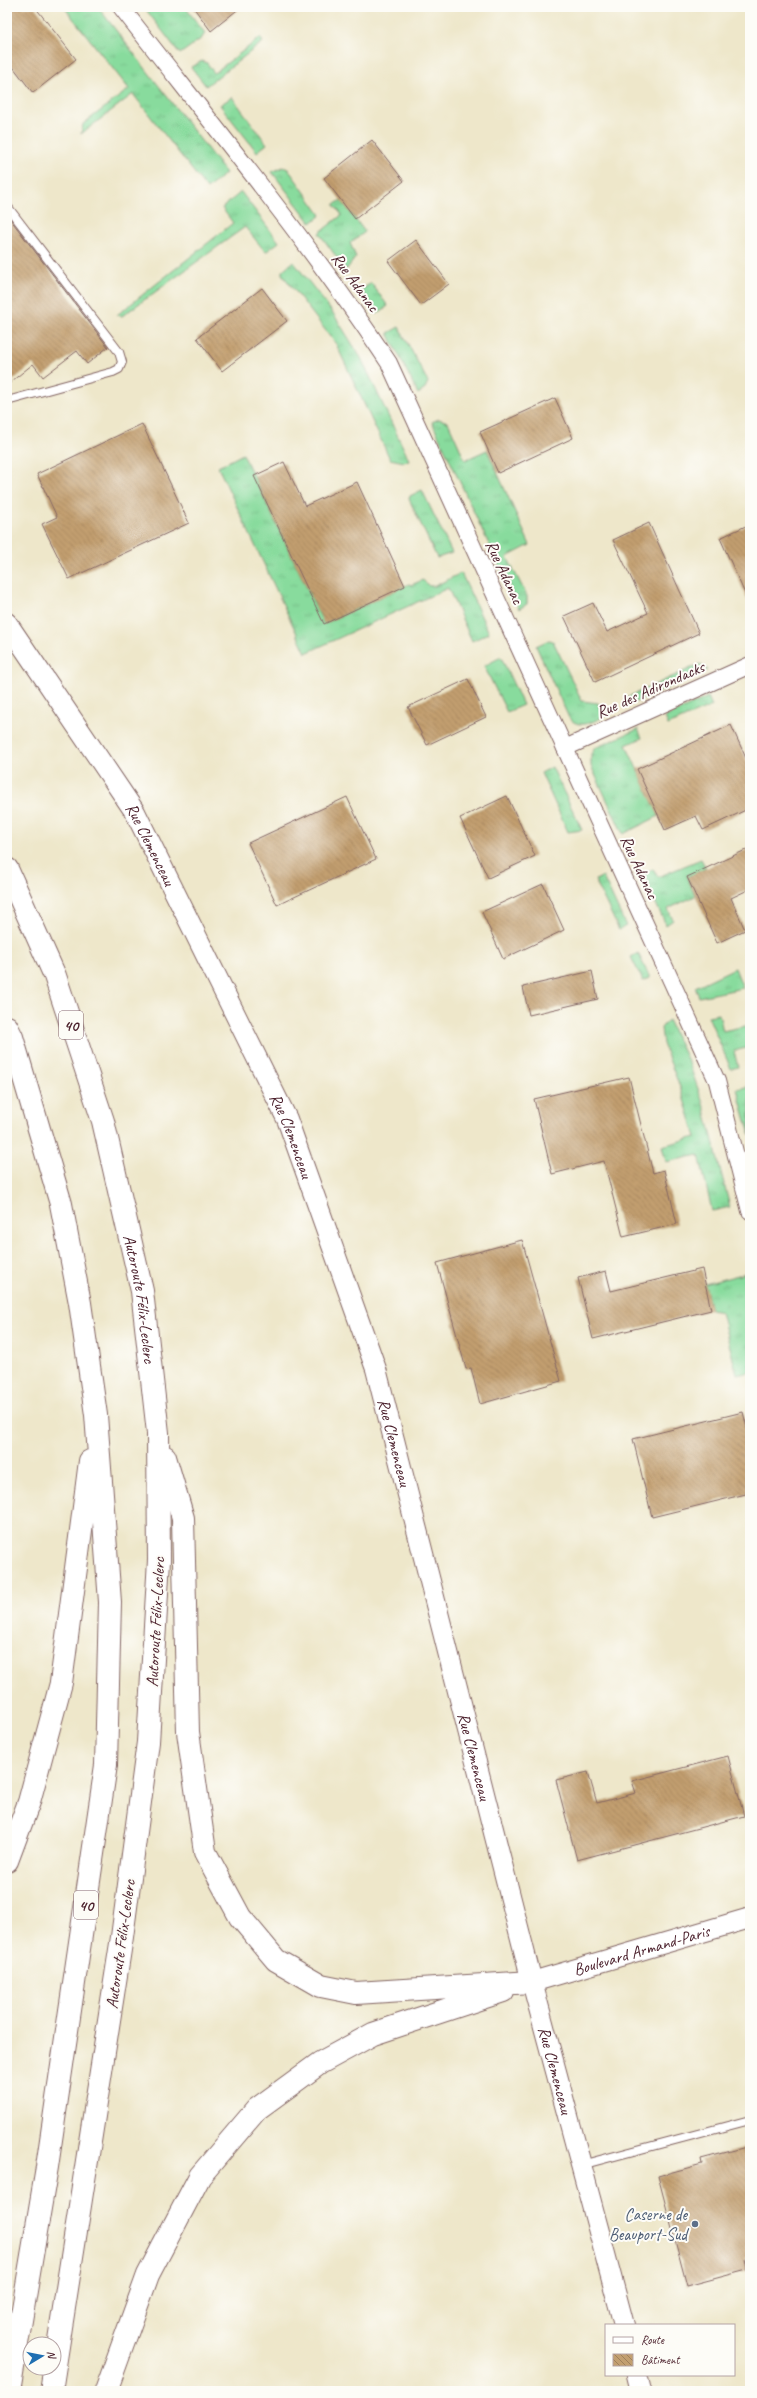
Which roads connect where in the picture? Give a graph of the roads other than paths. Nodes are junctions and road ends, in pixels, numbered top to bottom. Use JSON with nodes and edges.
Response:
{"nodes":[{"id":1,"x":121,"y":7,"type":"edge"},
{"id":2,"x":7,"y":206,"type":"edge"},
{"id":3,"x":7,"y":401,"type":"edge"},
{"id":4,"x":7,"y":623,"type":"edge"},
{"id":5,"x":750,"y":665,"type":"edge"},
{"id":6,"x":565,"y":748,"type":"junction"},
{"id":7,"x":7,"y":869,"type":"edge"},
{"id":8,"x":7,"y":1027,"type":"edge"},
{"id":9,"x":750,"y":1211,"type":"edge"},
{"id":10,"x":96,"y":1415,"type":"junction"},
{"id":11,"x":158,"y":1433,"type":"junction"},
{"id":12,"x":7,"y":1861,"type":"edge"},
{"id":13,"x":750,"y":1918,"type":"edge"},
{"id":14,"x":532,"y":1982,"type":"junction"},
{"id":15,"x":750,"y":2120,"type":"edge"},
{"id":16,"x":581,"y":2166,"type":"junction"},
{"id":17,"x":624,"y":2324,"type":"edge"},
{"id":18,"x":637,"y":2376,"type":"edge"},
{"id":19,"x":9,"y":2391,"type":"edge"},
{"id":20,"x":51,"y":2391,"type":"edge"},
{"id":21,"x":106,"y":2391,"type":"edge"},
{"id":22,"x":641,"y":2391,"type":"edge"}],
"edges":[{"from":1,"to":6,"type":"street","name":"Rue Adanac"},
{"from":2,"to":3,"type":"lane"},
{"from":4,"to":14,"type":"street","name":"Rue Clemenceau"},
{"from":5,"to":6,"type":"street","name":"Rue des Adirondacks"},
{"from":6,"to":9,"type":"street","name":"Rue Adanac"},
{"from":7,"to":11,"type":"highway","name":"Autoroute Félix-Leclerc","number":"40"},
{"from":8,"to":10,"type":"highway","number":"40"},
{"from":10,"to":12,"type":"highway"},
{"from":10,"to":19,"type":"highway","number":"40"},
{"from":11,"to":14,"type":"highway"},
{"from":11,"to":20,"type":"highway","name":"Autoroute Félix-Leclerc","number":"40"},
{"from":13,"to":14,"type":"street","name":"Boulevard Armand-Paris"},
{"from":14,"to":16,"type":"street","name":"Rue Clemenceau"},
{"from":14,"to":21,"type":"highway"},
{"from":15,"to":16,"type":"lane"},
{"from":16,"to":17,"type":"street","name":"Rue Clemenceau"},
{"from":18,"to":22,"type":"street"}]}
